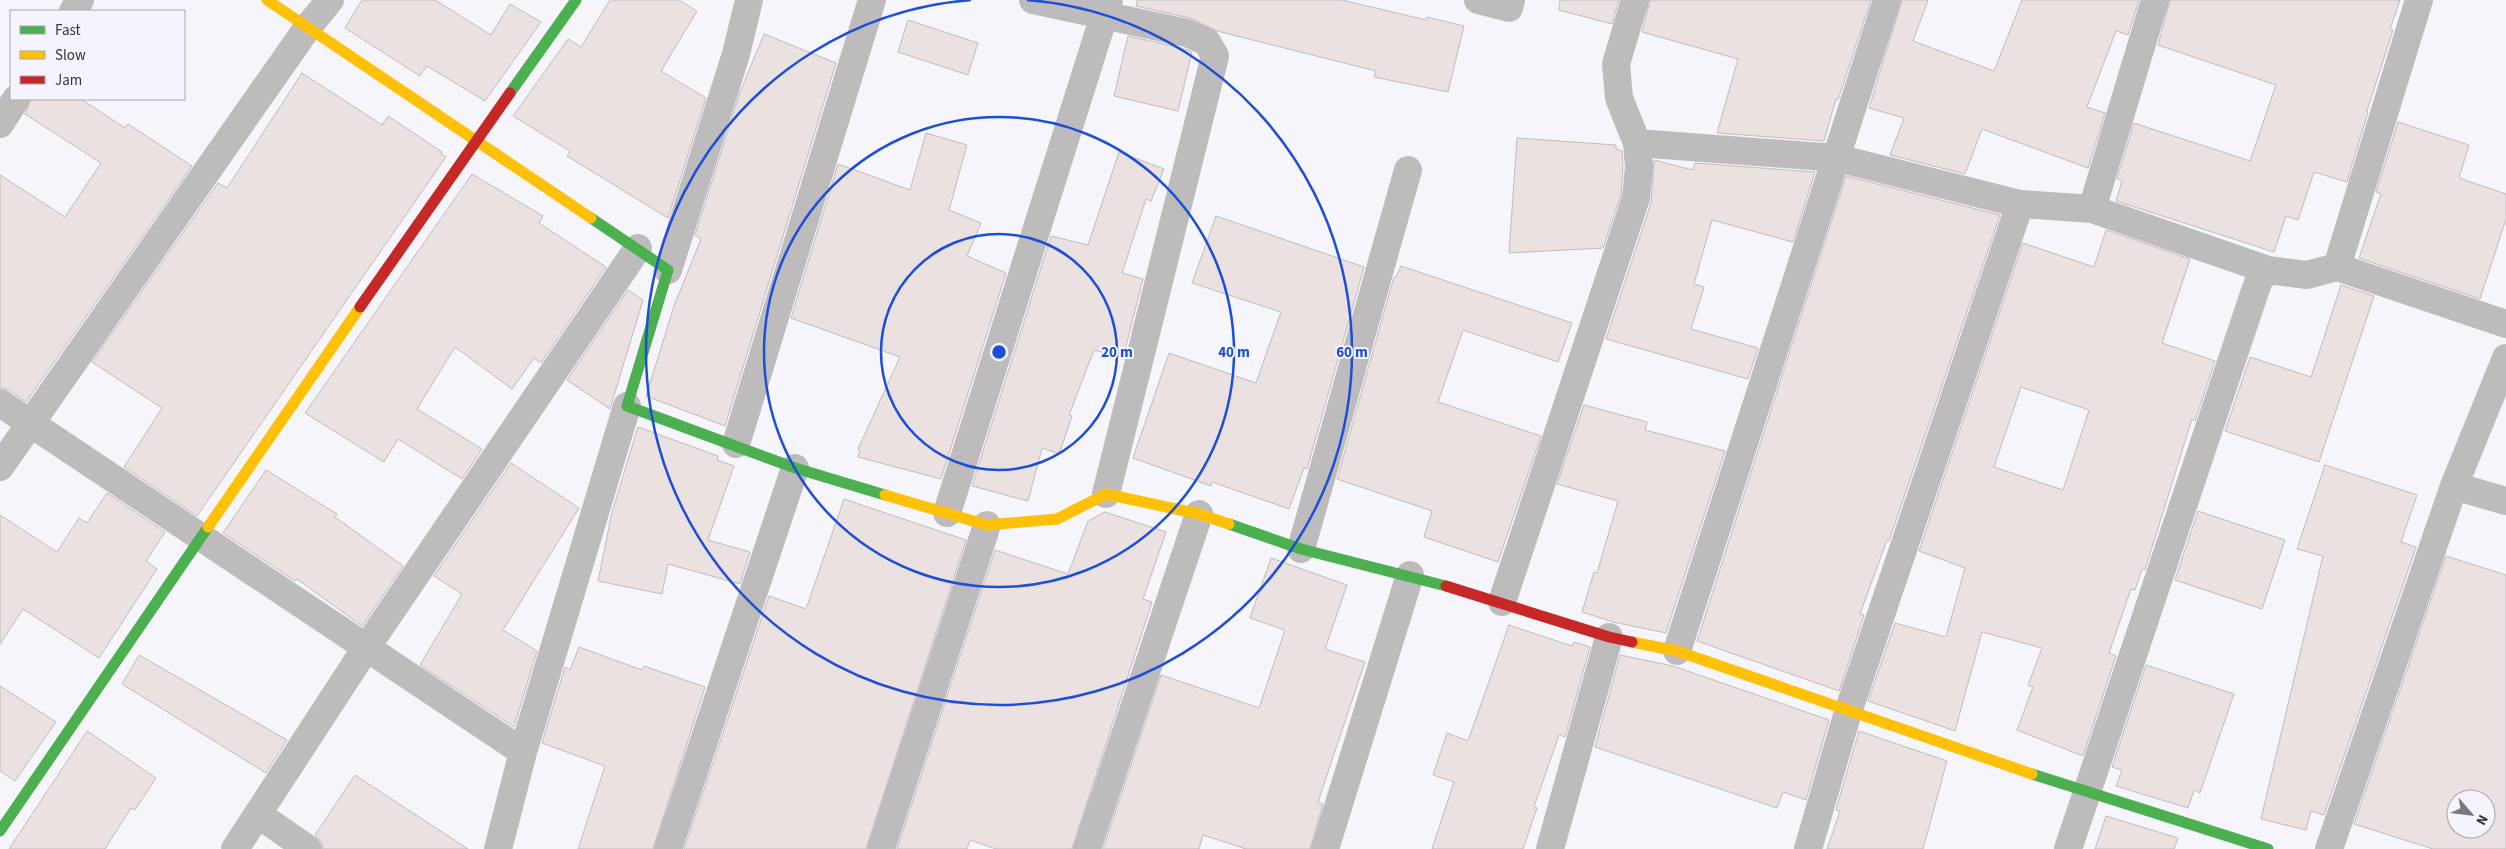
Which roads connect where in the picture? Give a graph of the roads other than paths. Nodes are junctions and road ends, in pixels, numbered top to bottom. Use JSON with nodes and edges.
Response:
{"nodes":[{"id":1,"x":267,"y":0,"type":"edge"},
{"id":2,"x":330,"y":0,"type":"edge"},
{"id":3,"x":576,"y":0,"type":"edge"},
{"id":4,"x":749,"y":0,"type":"edge"},
{"id":5,"x":872,"y":0,"type":"edge"},
{"id":6,"x":1033,"y":0,"type":"edge"},
{"id":7,"x":1478,"y":0,"type":"edge"},
{"id":8,"x":1511,"y":0,"type":"edge"},
{"id":9,"x":1635,"y":0,"type":"edge"},
{"id":10,"x":1887,"y":0,"type":"edge"},
{"id":11,"x":2155,"y":0,"type":"edge"},
{"id":12,"x":2419,"y":0,"type":"edge"},
{"id":13,"x":1107,"y":8,"type":"edge"},
{"id":14,"x":308,"y":27,"type":"junction"},
{"id":15,"x":15,"y":100,"type":"edge"},
{"id":16,"x":0,"y":124,"type":"edge"},
{"id":17,"x":476,"y":139,"type":"junction"},
{"id":18,"x":1637,"y":143,"type":"junction"},
{"id":19,"x":1836,"y":158,"type":"junction"},
{"id":20,"x":1408,"y":170,"type":"dead end"},
{"id":21,"x":2020,"y":204,"type":"junction"},
{"id":22,"x":2092,"y":209,"type":"junction"},
{"id":23,"x":638,"y":248,"type":"junction"},
{"id":24,"x":2337,"y":267,"type":"junction"},
{"id":25,"x":668,"y":270,"type":"junction"},
{"id":26,"x":2268,"y":270,"type":"junction"},
{"id":27,"x":2506,"y":324,"type":"edge"},
{"id":28,"x":2506,"y":358,"type":"edge"},
{"id":29,"x":0,"y":404,"type":"edge"},
{"id":30,"x":627,"y":406,"type":"junction"},
{"id":31,"x":29,"y":423,"type":"junction"},
{"id":32,"x":736,"y":444,"type":"junction"},
{"id":33,"x":0,"y":467,"type":"edge"},
{"id":34,"x":795,"y":468,"type":"junction"},
{"id":35,"x":2454,"y":486,"type":"junction"},
{"id":36,"x":1106,"y":494,"type":"junction"},
{"id":37,"x":2506,"y":501,"type":"edge"},
{"id":38,"x":947,"y":513,"type":"junction"},
{"id":39,"x":1199,"y":514,"type":"junction"},
{"id":40,"x":988,"y":525,"type":"junction"},
{"id":41,"x":200,"y":537,"type":"junction"},
{"id":42,"x":1301,"y":549,"type":"junction"},
{"id":43,"x":1410,"y":576,"type":"junction"},
{"id":44,"x":1502,"y":602,"type":"junction"},
{"id":45,"x":1609,"y":637,"type":"junction"},
{"id":46,"x":366,"y":648,"type":"junction"},
{"id":47,"x":1678,"y":651,"type":"junction"},
{"id":48,"x":1848,"y":712,"type":"junction"},
{"id":49,"x":523,"y":752,"type":"junction"},
{"id":50,"x":2086,"y":793,"type":"junction"},
{"id":51,"x":259,"y":815,"type":"junction"},
{"id":52,"x":0,"y":831,"type":"edge"},
{"id":53,"x":235,"y":849,"type":"edge"},
{"id":54,"x":308,"y":849,"type":"edge"},
{"id":55,"x":498,"y":849,"type":"edge"},
{"id":56,"x":668,"y":849,"type":"edge"},
{"id":57,"x":881,"y":849,"type":"edge"},
{"id":58,"x":1087,"y":849,"type":"edge"},
{"id":59,"x":1325,"y":849,"type":"edge"},
{"id":60,"x":1550,"y":849,"type":"edge"},
{"id":61,"x":1808,"y":849,"type":"edge"},
{"id":62,"x":2068,"y":849,"type":"edge"},
{"id":63,"x":2268,"y":849,"type":"edge"},
{"id":64,"x":2329,"y":849,"type":"edge"}],
"edges":[{"from":1,"to":14,"type":"street"},
{"from":2,"to":14,"type":"street"},
{"from":3,"to":17,"type":"street"},
{"from":4,"to":25,"type":"street"},
{"from":5,"to":32,"type":"street"},
{"from":6,"to":13,"type":"street"},
{"from":7,"to":8,"type":"street"},
{"from":9,"to":18,"type":"street"},
{"from":10,"to":19,"type":"street"},
{"from":11,"to":22,"type":"street"},
{"from":12,"to":24,"type":"street"},
{"from":13,"to":36,"type":"street"},
{"from":13,"to":38,"type":"street"},
{"from":14,"to":17,"type":"street"},
{"from":14,"to":31,"type":"street"},
{"from":15,"to":16,"type":"street"},
{"from":17,"to":23,"type":"street"},
{"from":17,"to":41,"type":"street"},
{"from":18,"to":19,"type":"street"},
{"from":18,"to":44,"type":"street"},
{"from":19,"to":21,"type":"street"},
{"from":19,"to":47,"type":"street"},
{"from":20,"to":42,"type":"street"},
{"from":21,"to":22,"type":"street"},
{"from":21,"to":48,"type":"street"},
{"from":22,"to":26,"type":"street"},
{"from":23,"to":25,"type":"street"},
{"from":23,"to":46,"type":"street"},
{"from":24,"to":26,"type":"street"},
{"from":24,"to":27,"type":"street"},
{"from":25,"to":30,"type":"street"},
{"from":26,"to":50,"type":"street"},
{"from":28,"to":35,"type":"street"},
{"from":29,"to":31,"type":"street"},
{"from":30,"to":32,"type":"street"},
{"from":30,"to":49,"type":"street"},
{"from":31,"to":33,"type":"street"},
{"from":31,"to":41,"type":"street"},
{"from":32,"to":34,"type":"street"},
{"from":34,"to":38,"type":"street"},
{"from":34,"to":56,"type":"street"},
{"from":35,"to":37,"type":"street"},
{"from":35,"to":64,"type":"street"},
{"from":36,"to":39,"type":"street"},
{"from":36,"to":40,"type":"street"},
{"from":38,"to":40,"type":"street"},
{"from":39,"to":42,"type":"street"},
{"from":39,"to":58,"type":"street"},
{"from":40,"to":57,"type":"street"},
{"from":41,"to":46,"type":"street"},
{"from":41,"to":52,"type":"street"},
{"from":42,"to":43,"type":"street"},
{"from":43,"to":44,"type":"street"},
{"from":43,"to":59,"type":"street"},
{"from":44,"to":45,"type":"street"},
{"from":45,"to":47,"type":"street"},
{"from":45,"to":60,"type":"street"},
{"from":46,"to":49,"type":"street"},
{"from":46,"to":51,"type":"street"},
{"from":47,"to":48,"type":"street"},
{"from":48,"to":50,"type":"street"},
{"from":48,"to":61,"type":"street"},
{"from":49,"to":55,"type":"street"},
{"from":50,"to":62,"type":"street"},
{"from":50,"to":63,"type":"street"},
{"from":51,"to":53,"type":"street"},
{"from":51,"to":54,"type":"street"}]}
